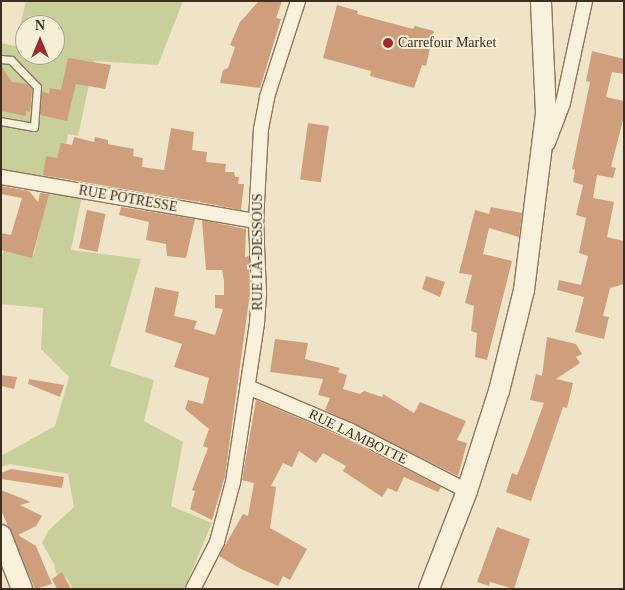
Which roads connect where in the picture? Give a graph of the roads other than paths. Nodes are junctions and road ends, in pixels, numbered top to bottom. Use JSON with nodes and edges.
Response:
{"nodes":[{"id":1,"x":298,"y":1,"type":"edge"},
{"id":2,"x":541,"y":1,"type":"edge"},
{"id":3,"x":585,"y":1,"type":"edge"},
{"id":4,"x":1,"y":59,"type":"edge"},
{"id":5,"x":1,"y":121,"type":"edge"},
{"id":6,"x":543,"y":156,"type":"junction"},
{"id":7,"x":1,"y":177,"type":"edge"},
{"id":8,"x":256,"y":221,"type":"junction"},
{"id":9,"x":248,"y":386,"type":"junction"},
{"id":10,"x":467,"y":491,"type":"junction"},
{"id":11,"x":1,"y":535,"type":"edge"},
{"id":12,"x":22,"y":589,"type":"edge"},
{"id":13,"x":193,"y":589,"type":"edge"},
{"id":14,"x":429,"y":589,"type":"edge"}],
"edges":[{"from":1,"to":8,"type":"street","name":"RUE LÀ-DESSOUS"},
{"from":2,"to":6,"type":"street"},
{"from":3,"to":6,"type":"street"},
{"from":4,"to":5,"type":"lane"},
{"from":6,"to":10,"type":"street"},
{"from":7,"to":8,"type":"street","name":"RUE POTRESSE"},
{"from":8,"to":9,"type":"street","name":"RUE LÀ-DESSOUS"},
{"from":9,"to":10,"type":"street","name":"RUE LAMBOTTE"},
{"from":9,"to":13,"type":"street","name":"RUE LÀ-DESSOUS"},
{"from":10,"to":14,"type":"street"},
{"from":11,"to":12,"type":"street"}]}
